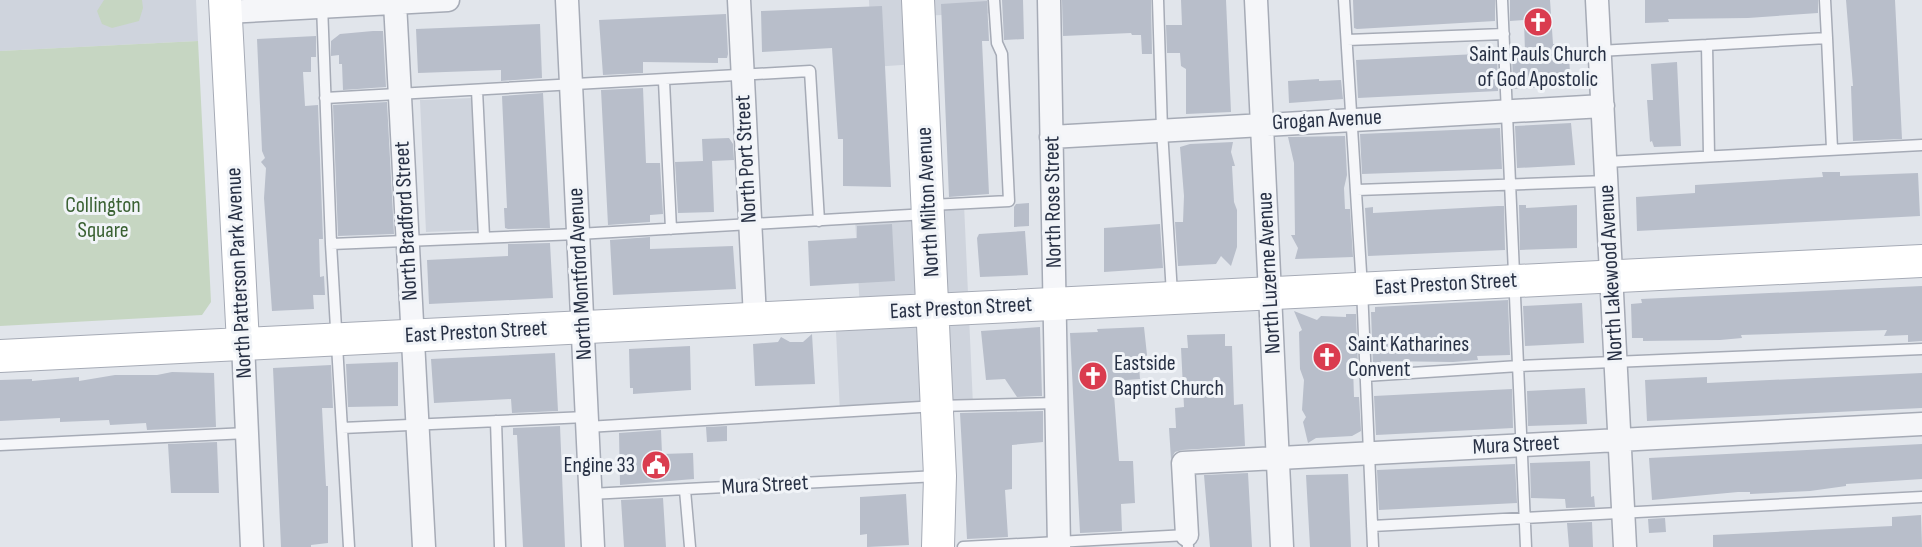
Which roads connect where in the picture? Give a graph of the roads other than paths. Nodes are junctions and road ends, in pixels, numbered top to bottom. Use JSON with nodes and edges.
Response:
{"nodes":[{"id":1,"x":448,"y":0,"type":"edge"},
{"id":2,"x":567,"y":0,"type":"edge"},
{"id":3,"x":739,"y":0,"type":"edge"},
{"id":4,"x":918,"y":0,"type":"edge"},
{"id":5,"x":994,"y":0,"type":"edge"},
{"id":6,"x":1049,"y":0,"type":"edge"},
{"id":7,"x":1158,"y":0,"type":"edge"},
{"id":8,"x":1256,"y":0,"type":"edge"},
{"id":9,"x":1344,"y":0,"type":"edge"},
{"id":10,"x":1502,"y":0,"type":"edge"},
{"id":11,"x":1597,"y":0,"type":"edge"},
{"id":12,"x":1825,"y":0,"type":"edge"},
{"id":13,"x":322,"y":3,"type":"edge"},
{"id":14,"x":394,"y":3,"type":"junction"},
{"id":15,"x":226,"y":6,"type":"edge"},
{"id":16,"x":1504,"y":34,"type":"junction"},
{"id":17,"x":1827,"y":38,"type":"junction"},
{"id":18,"x":1347,"y":40,"type":"junction"},
{"id":19,"x":1707,"y":45,"type":"junction"},
{"id":20,"x":1599,"y":51,"type":"junction"},
{"id":21,"x":742,"y":76,"type":"junction"},
{"id":22,"x":664,"y":81,"type":"junction"},
{"id":23,"x":571,"y":85,"type":"junction"},
{"id":24,"x":477,"y":90,"type":"junction"},
{"id":25,"x":399,"y":94,"type":"junction"},
{"id":26,"x":325,"y":98,"type":"junction"},
{"id":27,"x":1603,"y":106,"type":"junction"},
{"id":28,"x":1509,"y":111,"type":"junction"},
{"id":29,"x":1353,"y":118,"type":"junction"},
{"id":30,"x":1262,"y":123,"type":"junction"},
{"id":31,"x":1162,"y":130,"type":"junction"},
{"id":32,"x":1052,"y":137,"type":"junction"},
{"id":33,"x":1922,"y":145,"type":"edge"},
{"id":34,"x":1832,"y":149,"type":"junction"},
{"id":35,"x":1709,"y":155,"type":"junction"},
{"id":36,"x":1606,"y":171,"type":"junction"},
{"id":37,"x":1512,"y":185,"type":"junction"},
{"id":38,"x":1357,"y":190,"type":"junction"},
{"id":39,"x":928,"y":210,"type":"junction"},
{"id":40,"x":819,"y":221,"type":"junction"},
{"id":41,"x":749,"y":224,"type":"junction"},
{"id":42,"x":671,"y":229,"type":"junction"},
{"id":43,"x":578,"y":234,"type":"junction"},
{"id":44,"x":484,"y":237,"type":"junction"},
{"id":45,"x":406,"y":239,"type":"junction"},
{"id":46,"x":331,"y":244,"type":"junction"},
{"id":47,"x":1922,"y":261,"type":"edge"},
{"id":48,"x":1611,"y":276,"type":"junction"},
{"id":49,"x":1515,"y":281,"type":"junction"},
{"id":50,"x":1362,"y":288,"type":"junction"},
{"id":51,"x":1270,"y":293,"type":"junction"},
{"id":52,"x":1172,"y":298,"type":"junction"},
{"id":53,"x":1055,"y":304,"type":"junction"},
{"id":54,"x":933,"y":309,"type":"junction"},
{"id":55,"x":755,"y":318,"type":"junction"},
{"id":56,"x":582,"y":327,"type":"junction"},
{"id":57,"x":412,"y":335,"type":"junction"},
{"id":58,"x":338,"y":339,"type":"junction"},
{"id":59,"x":243,"y":344,"type":"junction"},
{"id":60,"x":1922,"y":349,"type":"edge"},
{"id":61,"x":0,"y":356,"type":"edge"},
{"id":62,"x":1616,"y":362,"type":"junction"},
{"id":63,"x":1519,"y":366,"type":"junction"},
{"id":64,"x":1365,"y":376,"type":"junction"},
{"id":65,"x":1057,"y":403,"type":"junction"},
{"id":66,"x":937,"y":406,"type":"junction"},
{"id":67,"x":496,"y":421,"type":"junction"},
{"id":68,"x":587,"y":422,"type":"junction"},
{"id":69,"x":417,"y":424,"type":"junction"},
{"id":70,"x":1922,"y":424,"type":"edge"},
{"id":71,"x":342,"y":428,"type":"junction"},
{"id":72,"x":247,"y":433,"type":"junction"},
{"id":73,"x":1620,"y":440,"type":"junction"},
{"id":74,"x":0,"y":445,"type":"edge"},
{"id":75,"x":1522,"y":445,"type":"junction"},
{"id":76,"x":1368,"y":453,"type":"junction"},
{"id":77,"x":1278,"y":458,"type":"junction"},
{"id":78,"x":940,"y":476,"type":"junction"},
{"id":79,"x":685,"y":490,"type":"junction"},
{"id":80,"x":590,"y":494,"type":"junction"},
{"id":81,"x":1922,"y":497,"type":"edge"},
{"id":82,"x":1623,"y":513,"type":"junction"},
{"id":83,"x":1525,"y":518,"type":"junction"},
{"id":84,"x":1372,"y":526,"type":"junction"},
{"id":85,"x":1187,"y":541,"type":"edge"},
{"id":86,"x":1059,"y":544,"type":"edge"},
{"id":87,"x":252,"y":547,"type":"edge"},
{"id":88,"x":349,"y":547,"type":"edge"},
{"id":89,"x":424,"y":547,"type":"edge"},
{"id":90,"x":500,"y":547,"type":"edge"},
{"id":91,"x":593,"y":547,"type":"edge"},
{"id":92,"x":690,"y":547,"type":"edge"},
{"id":93,"x":938,"y":547,"type":"edge"},
{"id":94,"x":963,"y":547,"type":"edge"},
{"id":95,"x":1282,"y":547,"type":"edge"},
{"id":96,"x":1373,"y":547,"type":"edge"},
{"id":97,"x":1526,"y":547,"type":"edge"},
{"id":98,"x":1625,"y":547,"type":"edge"}],
"edges":[{"from":1,"to":14,"type":"street"},
{"from":2,"to":23,"type":"street","name":"North Montford Avenue"},
{"from":3,"to":21,"type":"street","name":"North Port Street"},
{"from":4,"to":39,"type":"street","name":"North Milton Avenue"},
{"from":5,"to":39,"type":"lane"},
{"from":6,"to":32,"type":"street","name":"North Rose Street"},
{"from":7,"to":31,"type":"lane"},
{"from":8,"to":30,"type":"street","name":"North Luzerne Avenue"},
{"from":9,"to":18,"type":"lane"},
{"from":10,"to":16,"type":"lane"},
{"from":11,"to":20,"type":"street","name":"North Lakewood Avenue"},
{"from":12,"to":17,"type":"lane"},
{"from":13,"to":14,"type":"street"},
{"from":13,"to":15,"type":"street"},
{"from":13,"to":26,"type":"lane"},
{"from":14,"to":25,"type":"street","name":"North Bradford Street"},
{"from":15,"to":59,"type":"street","name":"North Patterson Park Avenue"},
{"from":16,"to":18,"type":"lane"},
{"from":16,"to":28,"type":"lane"},
{"from":17,"to":19,"type":"lane"},
{"from":17,"to":34,"type":"lane"},
{"from":18,"to":29,"type":"lane"},
{"from":19,"to":20,"type":"lane"},
{"from":19,"to":35,"type":"lane"},
{"from":20,"to":27,"type":"street","name":"North Lakewood Avenue"},
{"from":21,"to":22,"type":"lane"},
{"from":21,"to":40,"type":"lane"},
{"from":21,"to":41,"type":"street","name":"North Port Street"},
{"from":22,"to":23,"type":"lane"},
{"from":22,"to":42,"type":"lane"},
{"from":23,"to":24,"type":"lane"},
{"from":23,"to":43,"type":"street","name":"North Montford Avenue"},
{"from":24,"to":25,"type":"lane"},
{"from":24,"to":44,"type":"lane"},
{"from":25,"to":26,"type":"lane"},
{"from":25,"to":45,"type":"street","name":"North Bradford Street"},
{"from":26,"to":46,"type":"lane"},
{"from":27,"to":28,"type":"street","name":"Grogan Avenue"},
{"from":27,"to":36,"type":"street","name":"North Lakewood Avenue"},
{"from":28,"to":29,"type":"street","name":"Grogan Avenue"},
{"from":28,"to":37,"type":"lane"},
{"from":29,"to":30,"type":"street","name":"Grogan Avenue"},
{"from":29,"to":38,"type":"lane"},
{"from":30,"to":31,"type":"street","name":"Grogan Avenue"},
{"from":30,"to":51,"type":"street","name":"North Luzerne Avenue"},
{"from":31,"to":32,"type":"street","name":"Grogan Avenue"},
{"from":31,"to":52,"type":"lane"},
{"from":32,"to":53,"type":"street","name":"North Rose Street"},
{"from":33,"to":34,"type":"lane"},
{"from":34,"to":35,"type":"lane"},
{"from":35,"to":36,"type":"lane"},
{"from":36,"to":37,"type":"lane"},
{"from":36,"to":48,"type":"street","name":"North Lakewood Avenue"},
{"from":37,"to":38,"type":"lane"},
{"from":37,"to":49,"type":"lane"},
{"from":38,"to":50,"type":"lane"},
{"from":39,"to":40,"type":"lane"},
{"from":39,"to":54,"type":"street","name":"North Milton Avenue"},
{"from":40,"to":41,"type":"lane"},
{"from":41,"to":42,"type":"lane"},
{"from":41,"to":55,"type":"street","name":"North Port Street"},
{"from":42,"to":43,"type":"lane"},
{"from":43,"to":44,"type":"lane"},
{"from":43,"to":56,"type":"street","name":"North Montford Avenue"},
{"from":44,"to":45,"type":"lane"},
{"from":45,"to":46,"type":"lane"},
{"from":45,"to":57,"type":"street","name":"North Bradford Street"},
{"from":46,"to":58,"type":"lane"},
{"from":47,"to":48,"type":"street","name":"East Preston Street"},
{"from":48,"to":49,"type":"street","name":"East Preston Street"},
{"from":48,"to":62,"type":"street","name":"North Lakewood Avenue"},
{"from":49,"to":50,"type":"street","name":"East Preston Street"},
{"from":49,"to":63,"type":"lane"},
{"from":50,"to":51,"type":"street","name":"East Preston Street"},
{"from":50,"to":64,"type":"lane"},
{"from":51,"to":52,"type":"street","name":"East Preston Street"},
{"from":51,"to":77,"type":"street","name":"North Luzerne Avenue"},
{"from":52,"to":53,"type":"street","name":"East Preston Street"},
{"from":53,"to":54,"type":"street","name":"East Preston Street"},
{"from":53,"to":65,"type":"street","name":"North Rose Street"},
{"from":54,"to":55,"type":"street","name":"East Preston Street"},
{"from":54,"to":66,"type":"street","name":"North Milton Avenue"},
{"from":55,"to":56,"type":"street","name":"East Preston Street"},
{"from":56,"to":57,"type":"street","name":"East Preston Street"},
{"from":56,"to":68,"type":"street","name":"North Montford Avenue"},
{"from":57,"to":58,"type":"street","name":"East Preston Street"},
{"from":57,"to":69,"type":"street","name":"North Bradford Street"},
{"from":58,"to":59,"type":"street","name":"East Preston Street"},
{"from":58,"to":71,"type":"lane"},
{"from":59,"to":61,"type":"street","name":"East Preston Street"},
{"from":59,"to":72,"type":"street","name":"North Patterson Park Avenue"},
{"from":60,"to":62,"type":"lane"},
{"from":62,"to":63,"type":"lane"},
{"from":62,"to":73,"type":"street","name":"North Lakewood Avenue"},
{"from":63,"to":64,"type":"lane"},
{"from":63,"to":75,"type":"lane"},
{"from":64,"to":76,"type":"lane"},
{"from":65,"to":66,"type":"lane"},
{"from":65,"to":86,"type":"street","name":"North Rose Street"},
{"from":66,"to":68,"type":"lane"},
{"from":66,"to":78,"type":"street","name":"North Milton Avenue"},
{"from":67,"to":68,"type":"lane"},
{"from":67,"to":69,"type":"lane"},
{"from":67,"to":90,"type":"lane"},
{"from":68,"to":80,"type":"street","name":"North Montford Avenue"},
{"from":69,"to":71,"type":"lane"},
{"from":69,"to":89,"type":"street","name":"North Bradford Street"},
{"from":70,"to":73,"type":"street","name":"Mura Street"},
{"from":71,"to":88,"type":"lane"},
{"from":72,"to":74,"type":"lane"},
{"from":72,"to":87,"type":"street","name":"North Patterson Park Avenue"},
{"from":73,"to":75,"type":"street","name":"Mura Street"},
{"from":73,"to":82,"type":"street","name":"North Lakewood Avenue"},
{"from":75,"to":76,"type":"street","name":"Mura Street"},
{"from":75,"to":83,"type":"lane"},
{"from":76,"to":77,"type":"street","name":"Mura Street"},
{"from":76,"to":84,"type":"lane"},
{"from":77,"to":85,"type":"street","name":"Mura Street"},
{"from":77,"to":95,"type":"street","name":"North Luzerne Avenue"},
{"from":78,"to":79,"type":"lane","name":"Mura Street"},
{"from":78,"to":93,"type":"street","name":"North Milton Avenue"},
{"from":79,"to":80,"type":"lane","name":"Mura Street"},
{"from":79,"to":92,"type":"lane"},
{"from":80,"to":91,"type":"street","name":"North Montford Avenue"},
{"from":81,"to":82,"type":"lane"},
{"from":82,"to":83,"type":"lane"},
{"from":82,"to":98,"type":"street","name":"North Lakewood Avenue"},
{"from":83,"to":84,"type":"lane"},
{"from":83,"to":97,"type":"lane"},
{"from":84,"to":96,"type":"lane"},
{"from":85,"to":86,"type":"lane"},
{"from":86,"to":94,"type":"lane"}]}
